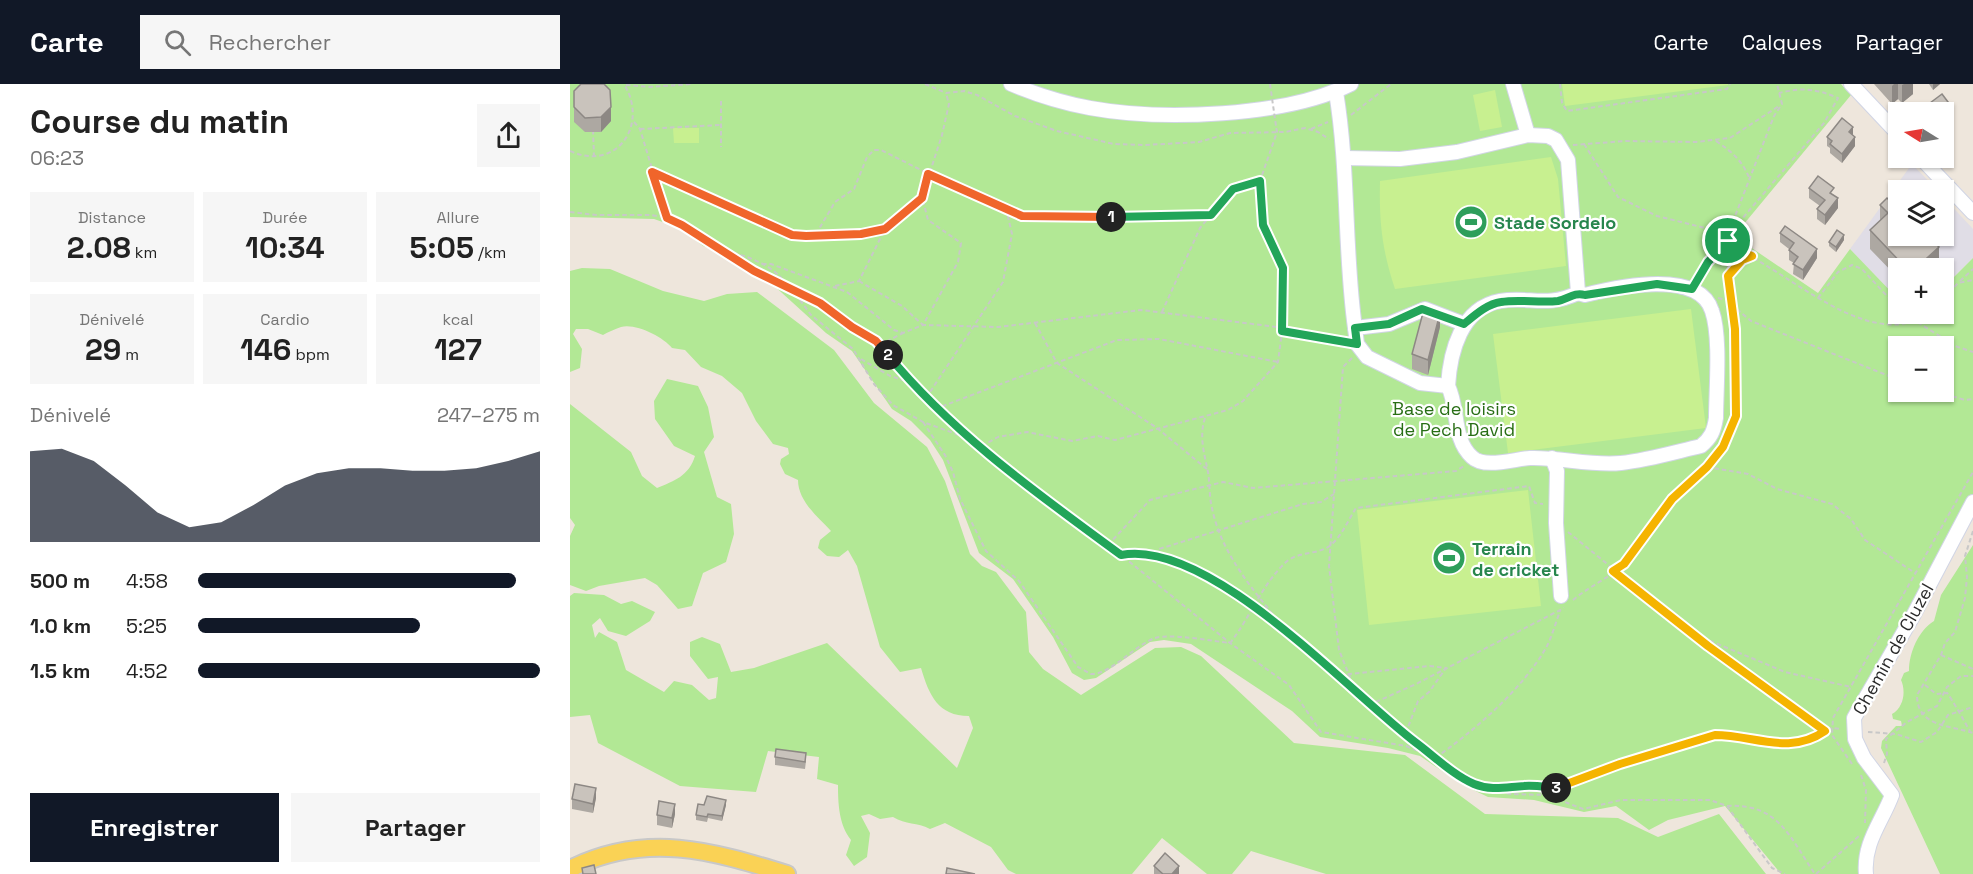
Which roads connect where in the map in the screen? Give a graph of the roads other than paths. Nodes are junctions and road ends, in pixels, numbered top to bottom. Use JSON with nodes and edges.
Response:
{"nodes":[{"id":1,"x":1011,"y":84,"type":"edge"},
{"id":2,"x":1351,"y":84,"type":"edge"},
{"id":3,"x":1513,"y":84,"type":"edge"},
{"id":4,"x":1851,"y":84,"type":"edge"},
{"id":5,"x":1336,"y":92,"type":"junction"},
{"id":6,"x":1888,"y":123,"type":"edge"},
{"id":7,"x":1528,"y":135,"type":"junction"},
{"id":8,"x":1344,"y":158,"type":"junction"},
{"id":9,"x":1930,"y":168,"type":"edge"},
{"id":10,"x":1973,"y":213,"type":"edge"},
{"id":11,"x":1578,"y":293,"type":"junction"},
{"id":12,"x":1464,"y":324,"type":"junction"},
{"id":13,"x":1355,"y":328,"type":"junction"},
{"id":14,"x":1448,"y":386,"type":"junction"},
{"id":15,"x":1552,"y":458,"type":"junction"},
{"id":16,"x":1973,"y":502,"type":"edge"},
{"id":17,"x":1561,"y":596,"type":"road end"},
{"id":18,"x":570,"y":869,"type":"edge"},
{"id":19,"x":787,"y":874,"type":"edge"},
{"id":20,"x":1866,"y":874,"type":"edge"}],
"edges":[{"from":1,"to":5,"type":"street"},
{"from":2,"to":5,"type":"street"},
{"from":3,"to":7,"type":"street"},
{"from":4,"to":6,"type":"street"},
{"from":5,"to":8,"type":"street"},
{"from":7,"to":8,"type":"street"},
{"from":7,"to":11,"type":"street"},
{"from":8,"to":13,"type":"street"},
{"from":9,"to":10,"type":"street"},
{"from":11,"to":12,"type":"street"},
{"from":11,"to":15,"type":"street"},
{"from":12,"to":13,"type":"street"},
{"from":12,"to":14,"type":"street"},
{"from":13,"to":14,"type":"street"},
{"from":14,"to":15,"type":"street"},
{"from":15,"to":17,"type":"street"},
{"from":16,"to":20,"type":"street","name":"Chemin de Cluzel"},
{"from":18,"to":19,"type":"main road"}]}
